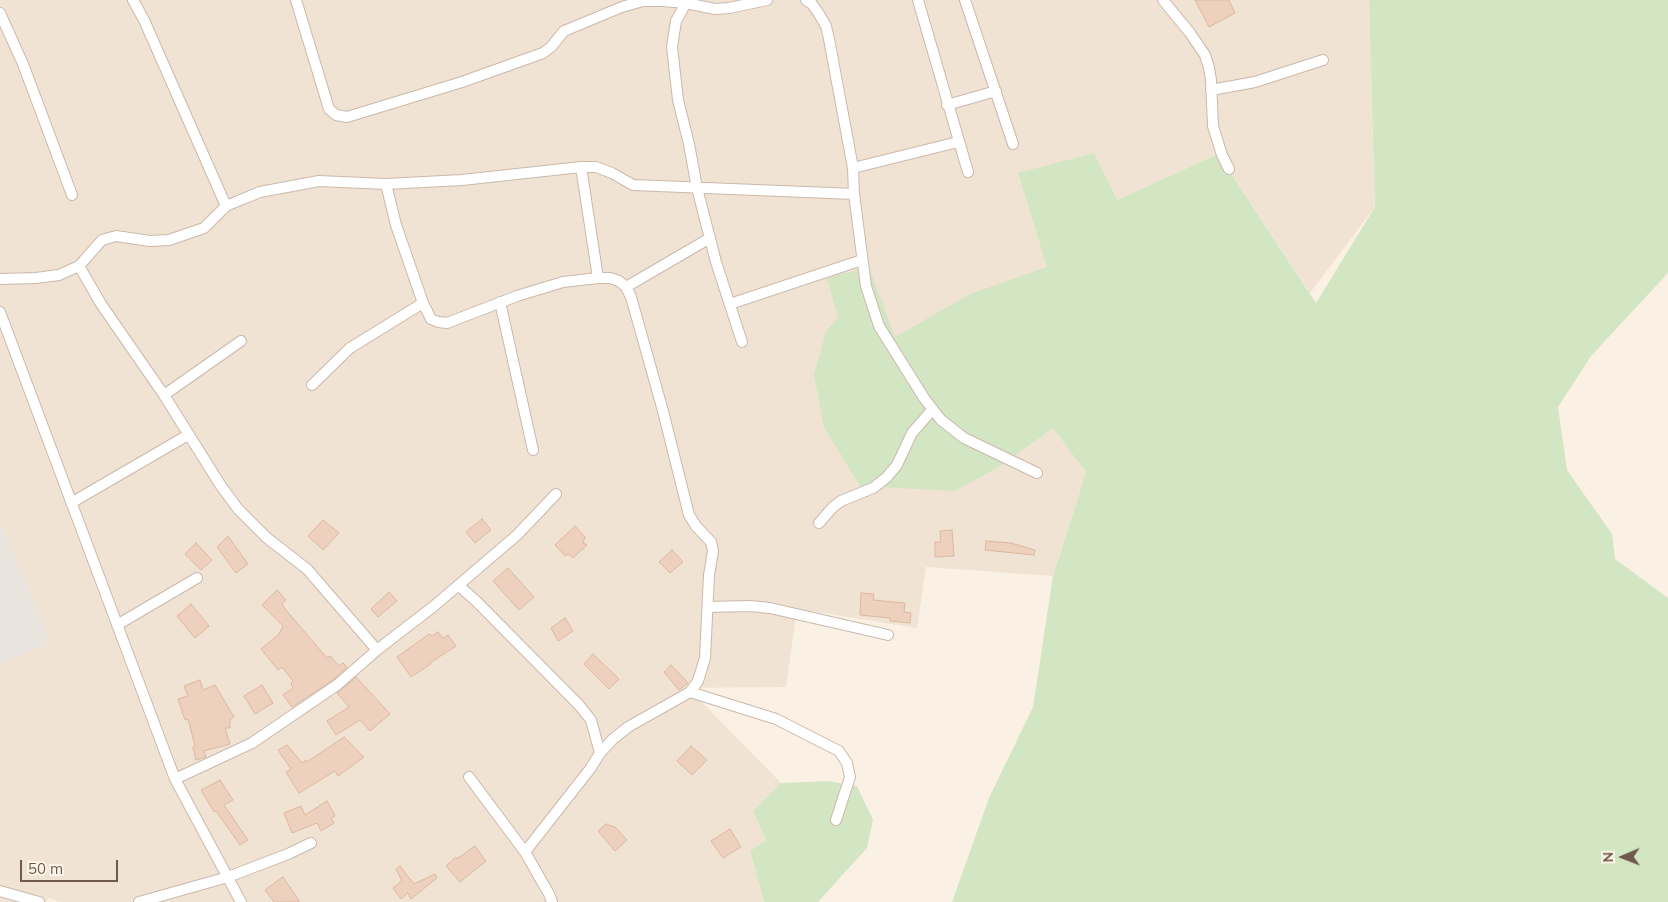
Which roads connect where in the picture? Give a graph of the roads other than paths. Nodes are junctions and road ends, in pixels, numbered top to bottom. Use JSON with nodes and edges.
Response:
{"nodes":[{"id":1,"x":132,"y":0,"type":"edge"},
{"id":2,"x":296,"y":0,"type":"edge"},
{"id":3,"x":767,"y":0,"type":"edge"},
{"id":4,"x":806,"y":0,"type":"edge"},
{"id":5,"x":918,"y":0,"type":"edge"},
{"id":6,"x":965,"y":0,"type":"edge"},
{"id":7,"x":1163,"y":0,"type":"edge"},
{"id":8,"x":686,"y":2,"type":"edge"},
{"id":9,"x":0,"y":13,"type":"edge"},
{"id":10,"x":1323,"y":60,"type":"dead end"},
{"id":11,"x":1210,"y":90,"type":"junction"},
{"id":12,"x":996,"y":91,"type":"junction"},
{"id":13,"x":947,"y":106,"type":"junction"},
{"id":14,"x":958,"y":142,"type":"junction"},
{"id":15,"x":1013,"y":144,"type":"dead end"},
{"id":16,"x":580,"y":167,"type":"junction"},
{"id":17,"x":853,"y":168,"type":"junction"},
{"id":18,"x":1229,"y":169,"type":"dead end"},
{"id":19,"x":968,"y":172,"type":"dead end"},
{"id":20,"x":386,"y":184,"type":"junction"},
{"id":21,"x":697,"y":188,"type":"junction"},
{"id":22,"x":854,"y":194,"type":"junction"},
{"id":23,"x":72,"y":195,"type":"dead end"},
{"id":24,"x":226,"y":206,"type":"junction"},
{"id":25,"x":710,"y":238,"type":"junction"},
{"id":26,"x":862,"y":260,"type":"junction"},
{"id":27,"x":79,"y":266,"type":"junction"},
{"id":28,"x":598,"y":278,"type":"junction"},
{"id":29,"x":0,"y":279,"type":"edge"},
{"id":30,"x":626,"y":286,"type":"junction"},
{"id":31,"x":500,"y":302,"type":"junction"},
{"id":32,"x":423,"y":303,"type":"junction"},
{"id":33,"x":730,"y":304,"type":"junction"},
{"id":34,"x":0,"y":312,"type":"edge"},
{"id":35,"x":241,"y":341,"type":"dead end"},
{"id":36,"x":742,"y":342,"type":"dead end"},
{"id":37,"x":312,"y":385,"type":"dead end"},
{"id":38,"x":164,"y":395,"type":"junction"},
{"id":39,"x":932,"y":410,"type":"junction"},
{"id":40,"x":188,"y":435,"type":"junction"},
{"id":41,"x":533,"y":450,"type":"dead end"},
{"id":42,"x":1037,"y":473,"type":"dead end"},
{"id":43,"x":556,"y":494,"type":"dead end"},
{"id":44,"x":71,"y":503,"type":"junction"},
{"id":45,"x":819,"y":523,"type":"dead end"},
{"id":46,"x":197,"y":578,"type":"dead end"},
{"id":47,"x":458,"y":586,"type":"junction"},
{"id":48,"x":708,"y":607,"type":"junction"},
{"id":49,"x":117,"y":625,"type":"junction"},
{"id":50,"x":888,"y":635,"type":"dead end"},
{"id":51,"x":378,"y":650,"type":"junction"},
{"id":52,"x":690,"y":692,"type":"junction"},
{"id":53,"x":600,"y":753,"type":"junction"},
{"id":54,"x":469,"y":777,"type":"dead end"},
{"id":55,"x":175,"y":779,"type":"junction"},
{"id":56,"x":836,"y":820,"type":"dead end"},
{"id":57,"x":311,"y":843,"type":"dead end"},
{"id":58,"x":525,"y":852,"type":"junction"},
{"id":59,"x":228,"y":877,"type":"junction"},
{"id":60,"x":0,"y":891,"type":"edge"},
{"id":61,"x":38,"y":902,"type":"edge"},
{"id":62,"x":139,"y":902,"type":"edge"},
{"id":63,"x":241,"y":902,"type":"edge"},
{"id":64,"x":552,"y":902,"type":"edge"}],
"edges":[{"from":1,"to":24,"type":"street"},
{"from":2,"to":8,"type":"street"},
{"from":3,"to":8,"type":"street"},
{"from":4,"to":17,"type":"street"},
{"from":5,"to":13,"type":"street"},
{"from":6,"to":12,"type":"street"},
{"from":7,"to":11,"type":"street"},
{"from":8,"to":21,"type":"street"},
{"from":9,"to":23,"type":"street"},
{"from":10,"to":11,"type":"street"},
{"from":11,"to":18,"type":"street"},
{"from":12,"to":13,"type":"street"},
{"from":12,"to":15,"type":"street"},
{"from":13,"to":14,"type":"street"},
{"from":14,"to":17,"type":"street"},
{"from":14,"to":19,"type":"street"},
{"from":16,"to":20,"type":"street"},
{"from":16,"to":21,"type":"street"},
{"from":16,"to":28,"type":"street"},
{"from":17,"to":22,"type":"street"},
{"from":20,"to":24,"type":"street"},
{"from":20,"to":32,"type":"street"},
{"from":21,"to":22,"type":"street"},
{"from":21,"to":25,"type":"street"},
{"from":22,"to":26,"type":"street"},
{"from":24,"to":27,"type":"street"},
{"from":25,"to":30,"type":"street"},
{"from":25,"to":33,"type":"street"},
{"from":26,"to":33,"type":"street"},
{"from":26,"to":39,"type":"street"},
{"from":27,"to":29,"type":"street"},
{"from":27,"to":38,"type":"street"},
{"from":28,"to":30,"type":"street"},
{"from":28,"to":31,"type":"street"},
{"from":30,"to":48,"type":"street"},
{"from":31,"to":32,"type":"street"},
{"from":31,"to":41,"type":"street"},
{"from":32,"to":37,"type":"street"},
{"from":33,"to":36,"type":"street"},
{"from":34,"to":44,"type":"street"},
{"from":35,"to":38,"type":"street"},
{"from":38,"to":40,"type":"street"},
{"from":39,"to":42,"type":"street"},
{"from":39,"to":45,"type":"street"},
{"from":40,"to":44,"type":"street"},
{"from":40,"to":51,"type":"street"},
{"from":43,"to":47,"type":"street"},
{"from":44,"to":49,"type":"street"},
{"from":46,"to":49,"type":"street"},
{"from":47,"to":51,"type":"street"},
{"from":47,"to":53,"type":"street"},
{"from":48,"to":50,"type":"street"},
{"from":48,"to":52,"type":"street"},
{"from":49,"to":55,"type":"street"},
{"from":51,"to":55,"type":"street"},
{"from":52,"to":53,"type":"street"},
{"from":52,"to":56,"type":"street"},
{"from":53,"to":58,"type":"street"},
{"from":54,"to":58,"type":"street"},
{"from":55,"to":59,"type":"street"},
{"from":57,"to":59,"type":"street"},
{"from":58,"to":64,"type":"street"},
{"from":59,"to":62,"type":"street"},
{"from":59,"to":63,"type":"street"},
{"from":60,"to":61,"type":"street"}]}
